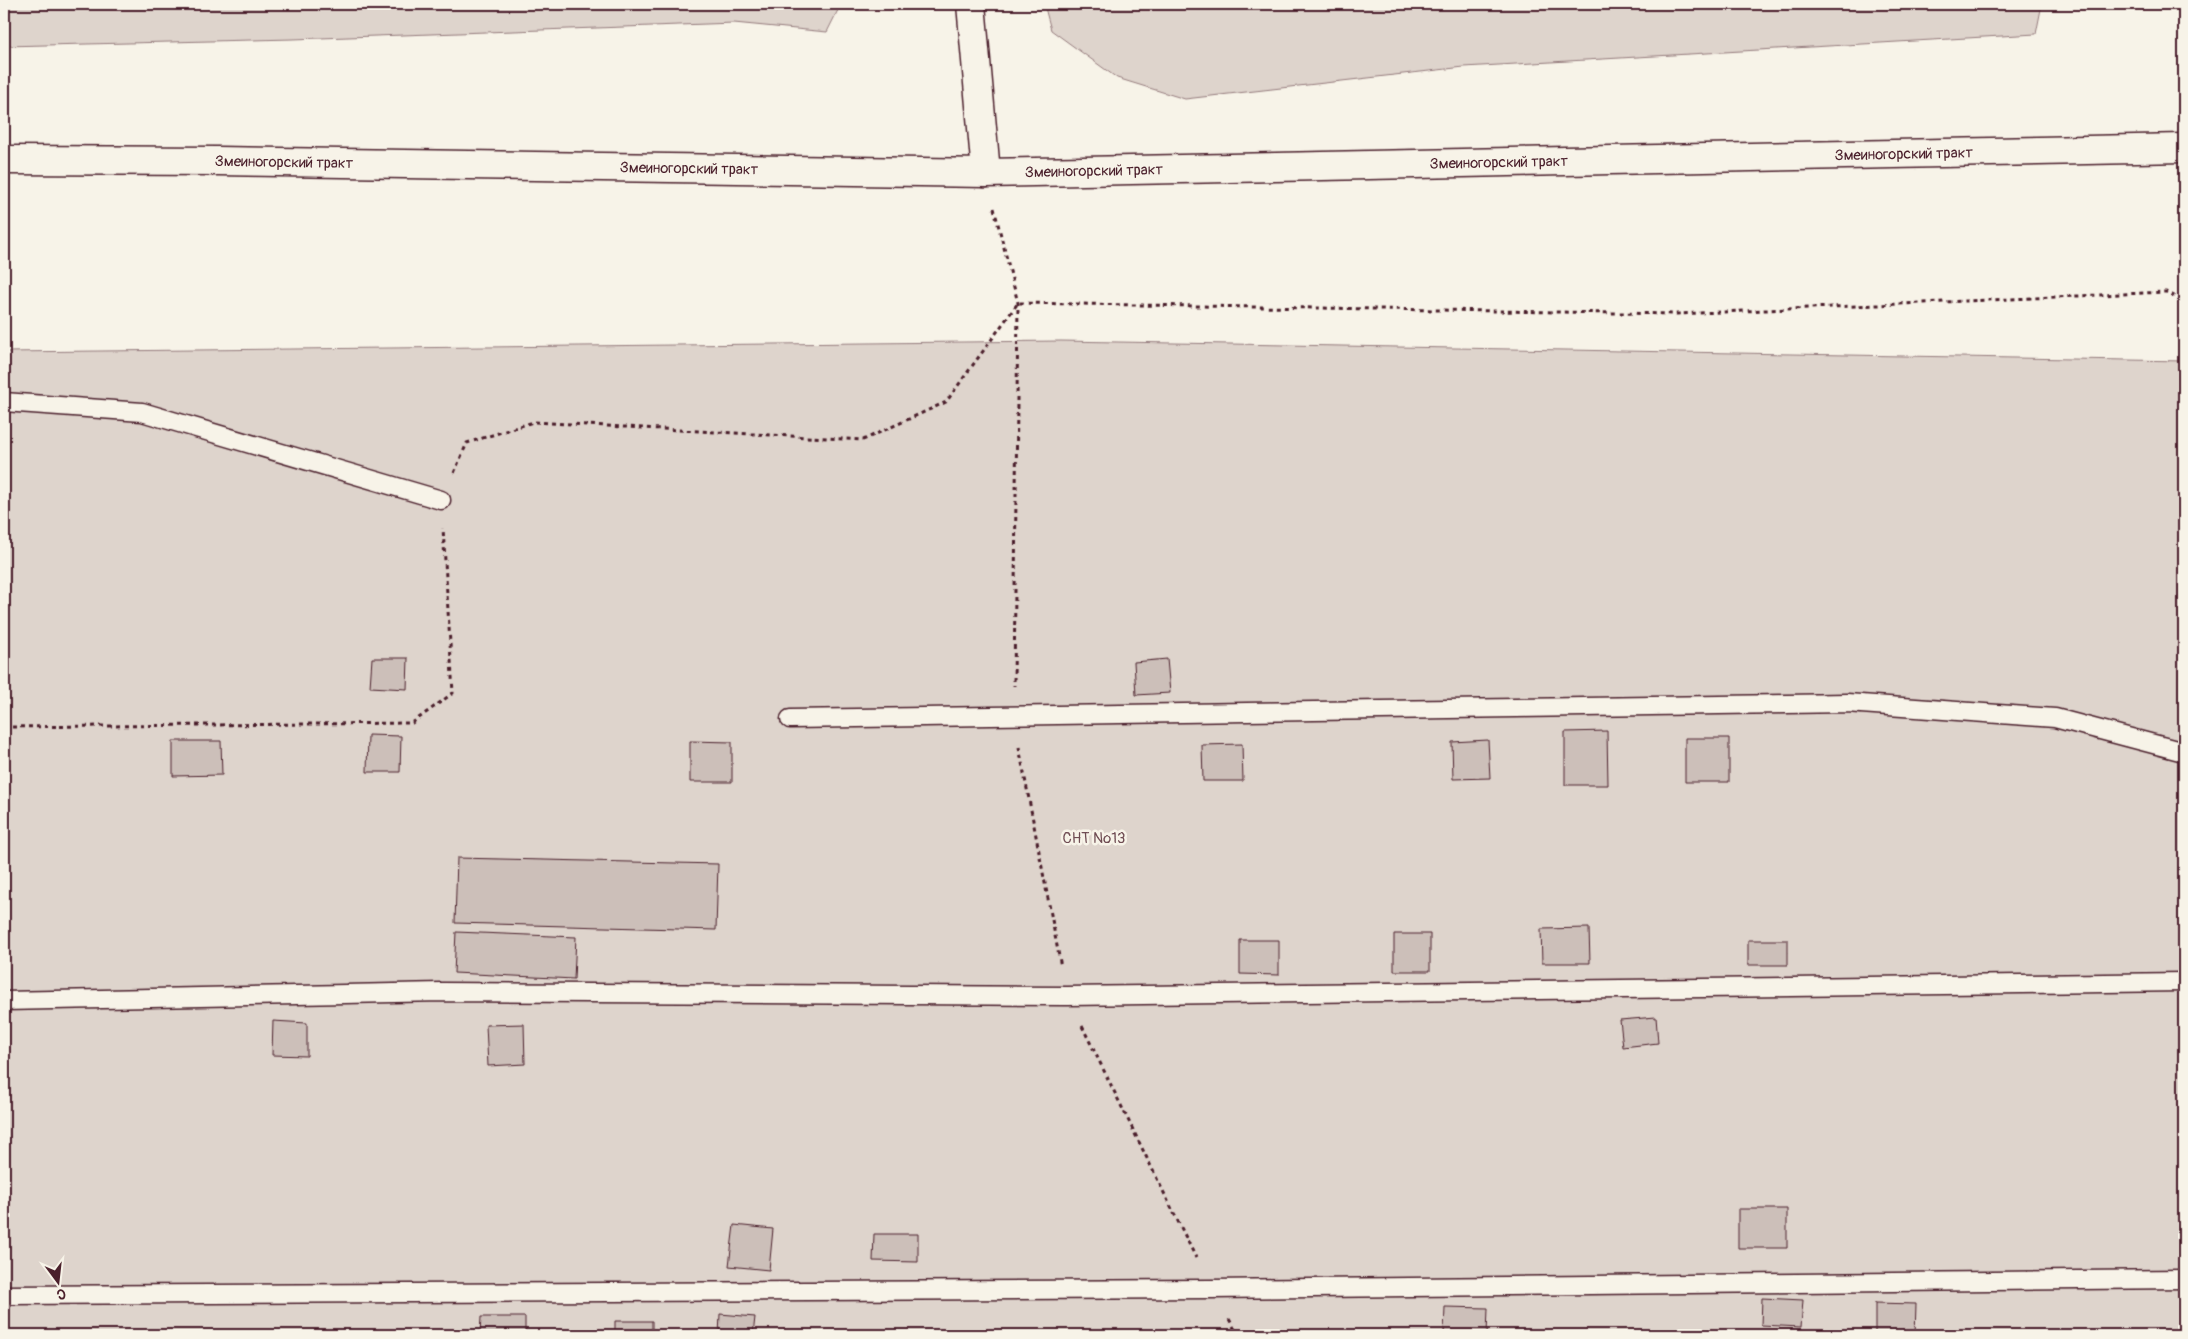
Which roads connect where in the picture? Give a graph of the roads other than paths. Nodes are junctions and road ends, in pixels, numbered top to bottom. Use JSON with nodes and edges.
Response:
{"nodes":[{"id":1,"x":971,"y":4,"type":"edge"},
{"id":2,"x":2184,"y":148,"type":"edge"},
{"id":3,"x":4,"y":160,"type":"edge"},
{"id":4,"x":986,"y":173,"type":"junction"},
{"id":5,"x":4,"y":402,"type":"edge"},
{"id":6,"x":441,"y":500,"type":"road end"},
{"id":7,"x":790,"y":719,"type":"dead end"},
{"id":8,"x":2184,"y":752,"type":"edge"},
{"id":9,"x":2184,"y":982,"type":"edge"},
{"id":10,"x":4,"y":1001,"type":"edge"},
{"id":11,"x":2184,"y":1280,"type":"edge"},
{"id":12,"x":4,"y":1295,"type":"edge"}],
"edges":[{"from":1,"to":4,"type":"main road"},
{"from":2,"to":4,"type":"main road","name":"Змеиногорский тракт"},
{"from":3,"to":4,"type":"main road","name":"Змеиногорский тракт"},
{"from":5,"to":6,"type":"lane"},
{"from":7,"to":8,"type":"lane"},
{"from":9,"to":10,"type":"lane"},
{"from":11,"to":12,"type":"lane"}]}
